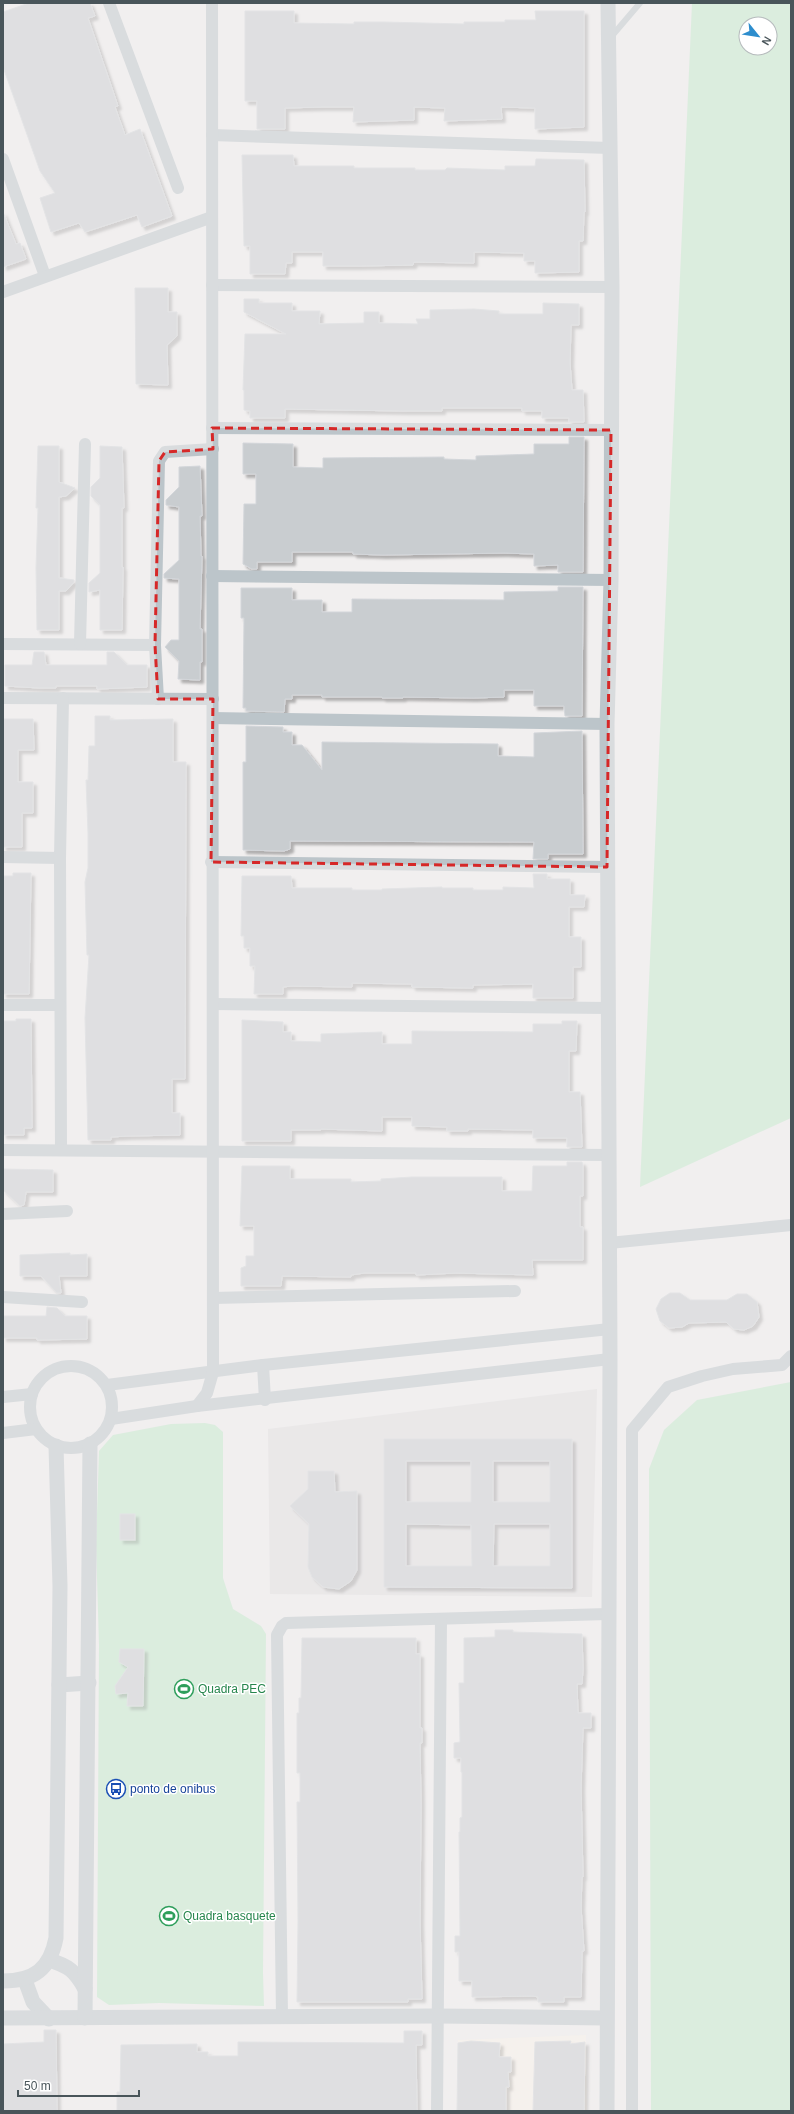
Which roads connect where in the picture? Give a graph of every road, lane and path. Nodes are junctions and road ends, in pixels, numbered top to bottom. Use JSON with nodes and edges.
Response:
{"nodes":[{"id":1,"x":109,"y":3,"type":"edge"},
{"id":2,"x":212,"y":3,"type":"edge"},
{"id":3,"x":608,"y":3,"type":"edge"},
{"id":4,"x":640,"y":3,"type":"edge"},
{"id":5,"x":609,"y":40,"type":"junction"},
{"id":6,"x":212,"y":135,"type":"junction"},
{"id":7,"x":610,"y":148,"type":"junction"},
{"id":8,"x":3,"y":159,"type":"edge"},
{"id":9,"x":178,"y":188,"type":"dead end"},
{"id":10,"x":212,"y":217,"type":"junction"},
{"id":11,"x":45,"y":276,"type":"junction"},
{"id":12,"x":212,"y":285,"type":"junction"},
{"id":13,"x":612,"y":287,"type":"junction"},
{"id":14,"x":3,"y":292,"type":"edge"},
{"id":15,"x":212,"y":428,"type":"junction"},
{"id":16,"x":611,"y":430,"type":"junction"},
{"id":17,"x":85,"y":444,"type":"dead end"},
{"id":18,"x":213,"y":449,"type":"junction"},
{"id":19,"x":212,"y":576,"type":"junction"},
{"id":20,"x":611,"y":580,"type":"junction"},
{"id":21,"x":3,"y":644,"type":"edge"},
{"id":22,"x":80,"y":644,"type":"junction"},
{"id":23,"x":155,"y":645,"type":"junction"},
{"id":24,"x":3,"y":698,"type":"edge"},
{"id":25,"x":63,"y":698,"type":"junction"},
{"id":26,"x":158,"y":698,"type":"junction"},
{"id":27,"x":213,"y":699,"type":"junction"},
{"id":28,"x":213,"y":718,"type":"junction"},
{"id":29,"x":607,"y":724,"type":"junction"},
{"id":30,"x":3,"y":857,"type":"edge"},
{"id":31,"x":60,"y":858,"type":"junction"},
{"id":32,"x":211,"y":862,"type":"junction"},
{"id":33,"x":607,"y":867,"type":"junction"},
{"id":34,"x":213,"y":1004,"type":"junction"},
{"id":35,"x":3,"y":1005,"type":"edge"},
{"id":36,"x":60,"y":1006,"type":"junction"},
{"id":37,"x":608,"y":1008,"type":"junction"},
{"id":38,"x":61,"y":1149,"type":"junction"},
{"id":39,"x":3,"y":1150,"type":"edge"},
{"id":40,"x":213,"y":1152,"type":"junction"},
{"id":41,"x":608,"y":1155,"type":"junction"},
{"id":42,"x":67,"y":1211,"type":"dead end"},
{"id":43,"x":3,"y":1214,"type":"edge"},
{"id":44,"x":791,"y":1225,"type":"edge"},
{"id":45,"x":609,"y":1243,"type":"junction"},
{"id":46,"x":516,"y":1290,"type":"dead end"},
{"id":47,"x":3,"y":1297,"type":"edge"},
{"id":48,"x":213,"y":1298,"type":"junction"},
{"id":49,"x":82,"y":1302,"type":"dead end"},
{"id":50,"x":610,"y":1329,"type":"junction"},
{"id":51,"x":791,"y":1356,"type":"edge"},
{"id":52,"x":610,"y":1359,"type":"junction"},
{"id":53,"x":263,"y":1365,"type":"junction"},
{"id":54,"x":213,"y":1372,"type":"junction"},
{"id":55,"x":106,"y":1385,"type":"junction"},
{"id":56,"x":32,"y":1394,"type":"junction"},
{"id":57,"x":3,"y":1397,"type":"edge"},
{"id":58,"x":265,"y":1400,"type":"junction"},
{"id":59,"x":197,"y":1406,"type":"junction"},
{"id":60,"x":111,"y":1419,"type":"junction"},
{"id":61,"x":36,"y":1429,"type":"junction"},
{"id":62,"x":3,"y":1433,"type":"edge"},
{"id":63,"x":90,"y":1444,"type":"junction"},
{"id":64,"x":56,"y":1446,"type":"junction"},
{"id":65,"x":608,"y":1614,"type":"junction"},
{"id":66,"x":441,"y":1619,"type":"junction"},
{"id":67,"x":89,"y":1683,"type":"junction"},
{"id":68,"x":60,"y":1685,"type":"junction"},
{"id":69,"x":49,"y":1960,"type":"junction"},
{"id":70,"x":25,"y":1980,"type":"junction"},
{"id":71,"x":3,"y":1981,"type":"edge"},
{"id":72,"x":86,"y":1990,"type":"junction"},
{"id":73,"x":282,"y":2016,"type":"junction"},
{"id":74,"x":438,"y":2016,"type":"junction"},
{"id":75,"x":3,"y":2018,"type":"edge"},
{"id":76,"x":85,"y":2018,"type":"junction"},
{"id":77,"x":606,"y":2018,"type":"junction"},
{"id":78,"x":49,"y":2019,"type":"junction"},
{"id":79,"x":437,"y":2111,"type":"edge"},
{"id":80,"x":606,"y":2111,"type":"edge"},
{"id":81,"x":632,"y":2111,"type":"edge"}],
"edges":[{"from":1,"to":9,"type":"street"},
{"from":2,"to":6,"type":"street"},
{"from":3,"to":5,"type":"street"},
{"from":4,"to":5,"type":"lane"},
{"from":5,"to":7,"type":"street"},
{"from":6,"to":7,"type":"street"},
{"from":6,"to":10,"type":"street"},
{"from":7,"to":13,"type":"street"},
{"from":8,"to":11,"type":"street"},
{"from":10,"to":11,"type":"street"},
{"from":10,"to":12,"type":"street"},
{"from":11,"to":14,"type":"street"},
{"from":12,"to":13,"type":"street"},
{"from":12,"to":15,"type":"street"},
{"from":13,"to":16,"type":"street"},
{"from":15,"to":16,"type":"street"},
{"from":15,"to":18,"type":"street"},
{"from":16,"to":20,"type":"street"},
{"from":17,"to":22,"type":"street"},
{"from":18,"to":19,"type":"street"},
{"from":18,"to":23,"type":"street"},
{"from":19,"to":20,"type":"street"},
{"from":19,"to":27,"type":"street"},
{"from":20,"to":29,"type":"street"},
{"from":21,"to":22,"type":"street"},
{"from":22,"to":23,"type":"street"},
{"from":23,"to":26,"type":"street"},
{"from":24,"to":25,"type":"street"},
{"from":25,"to":26,"type":"street"},
{"from":25,"to":31,"type":"street"},
{"from":26,"to":27,"type":"street"},
{"from":27,"to":28,"type":"street"},
{"from":28,"to":29,"type":"street"},
{"from":28,"to":32,"type":"street"},
{"from":29,"to":33,"type":"street"},
{"from":30,"to":31,"type":"street"},
{"from":31,"to":36,"type":"street"},
{"from":32,"to":33,"type":"street"},
{"from":32,"to":34,"type":"street"},
{"from":33,"to":37,"type":"street"},
{"from":34,"to":37,"type":"street"},
{"from":34,"to":40,"type":"street"},
{"from":35,"to":36,"type":"street"},
{"from":36,"to":38,"type":"street"},
{"from":37,"to":41,"type":"street"},
{"from":38,"to":39,"type":"street"},
{"from":38,"to":40,"type":"street"},
{"from":40,"to":41,"type":"street"},
{"from":40,"to":48,"type":"street"},
{"from":41,"to":45,"type":"street"},
{"from":42,"to":43,"type":"street"},
{"from":44,"to":45,"type":"street"},
{"from":45,"to":50,"type":"street"},
{"from":46,"to":48,"type":"street"},
{"from":47,"to":49,"type":"street"},
{"from":48,"to":54,"type":"street"},
{"from":50,"to":52,"type":"street"},
{"from":50,"to":53,"type":"street"},
{"from":51,"to":81,"type":"street"},
{"from":52,"to":58,"type":"street"},
{"from":52,"to":65,"type":"street"},
{"from":53,"to":54,"type":"street"},
{"from":53,"to":58,"type":"street"},
{"from":54,"to":55,"type":"street"},
{"from":54,"to":59,"type":"street"},
{"from":55,"to":56,"type":"street"},
{"from":55,"to":60,"type":"street"},
{"from":56,"to":57,"type":"street"},
{"from":56,"to":61,"type":"street"},
{"from":58,"to":59,"type":"street"},
{"from":59,"to":60,"type":"street"},
{"from":60,"to":63,"type":"street"},
{"from":61,"to":62,"type":"street"},
{"from":61,"to":64,"type":"street"},
{"from":63,"to":64,"type":"street"},
{"from":63,"to":67,"type":"street"},
{"from":64,"to":68,"type":"street"},
{"from":65,"to":66,"type":"street"},
{"from":65,"to":77,"type":"street"},
{"from":66,"to":73,"type":"street"},
{"from":66,"to":74,"type":"street"},
{"from":67,"to":68,"type":"street"},
{"from":67,"to":72,"type":"street"},
{"from":68,"to":69,"type":"street"},
{"from":69,"to":70,"type":"street"},
{"from":69,"to":72,"type":"street"},
{"from":70,"to":71,"type":"street"},
{"from":70,"to":78,"type":"street"},
{"from":72,"to":76,"type":"street"},
{"from":73,"to":74,"type":"street"},
{"from":73,"to":76,"type":"street"},
{"from":74,"to":77,"type":"street"},
{"from":74,"to":79,"type":"street"},
{"from":75,"to":78,"type":"street"},
{"from":76,"to":78,"type":"street"},
{"from":77,"to":80,"type":"street"}]}
